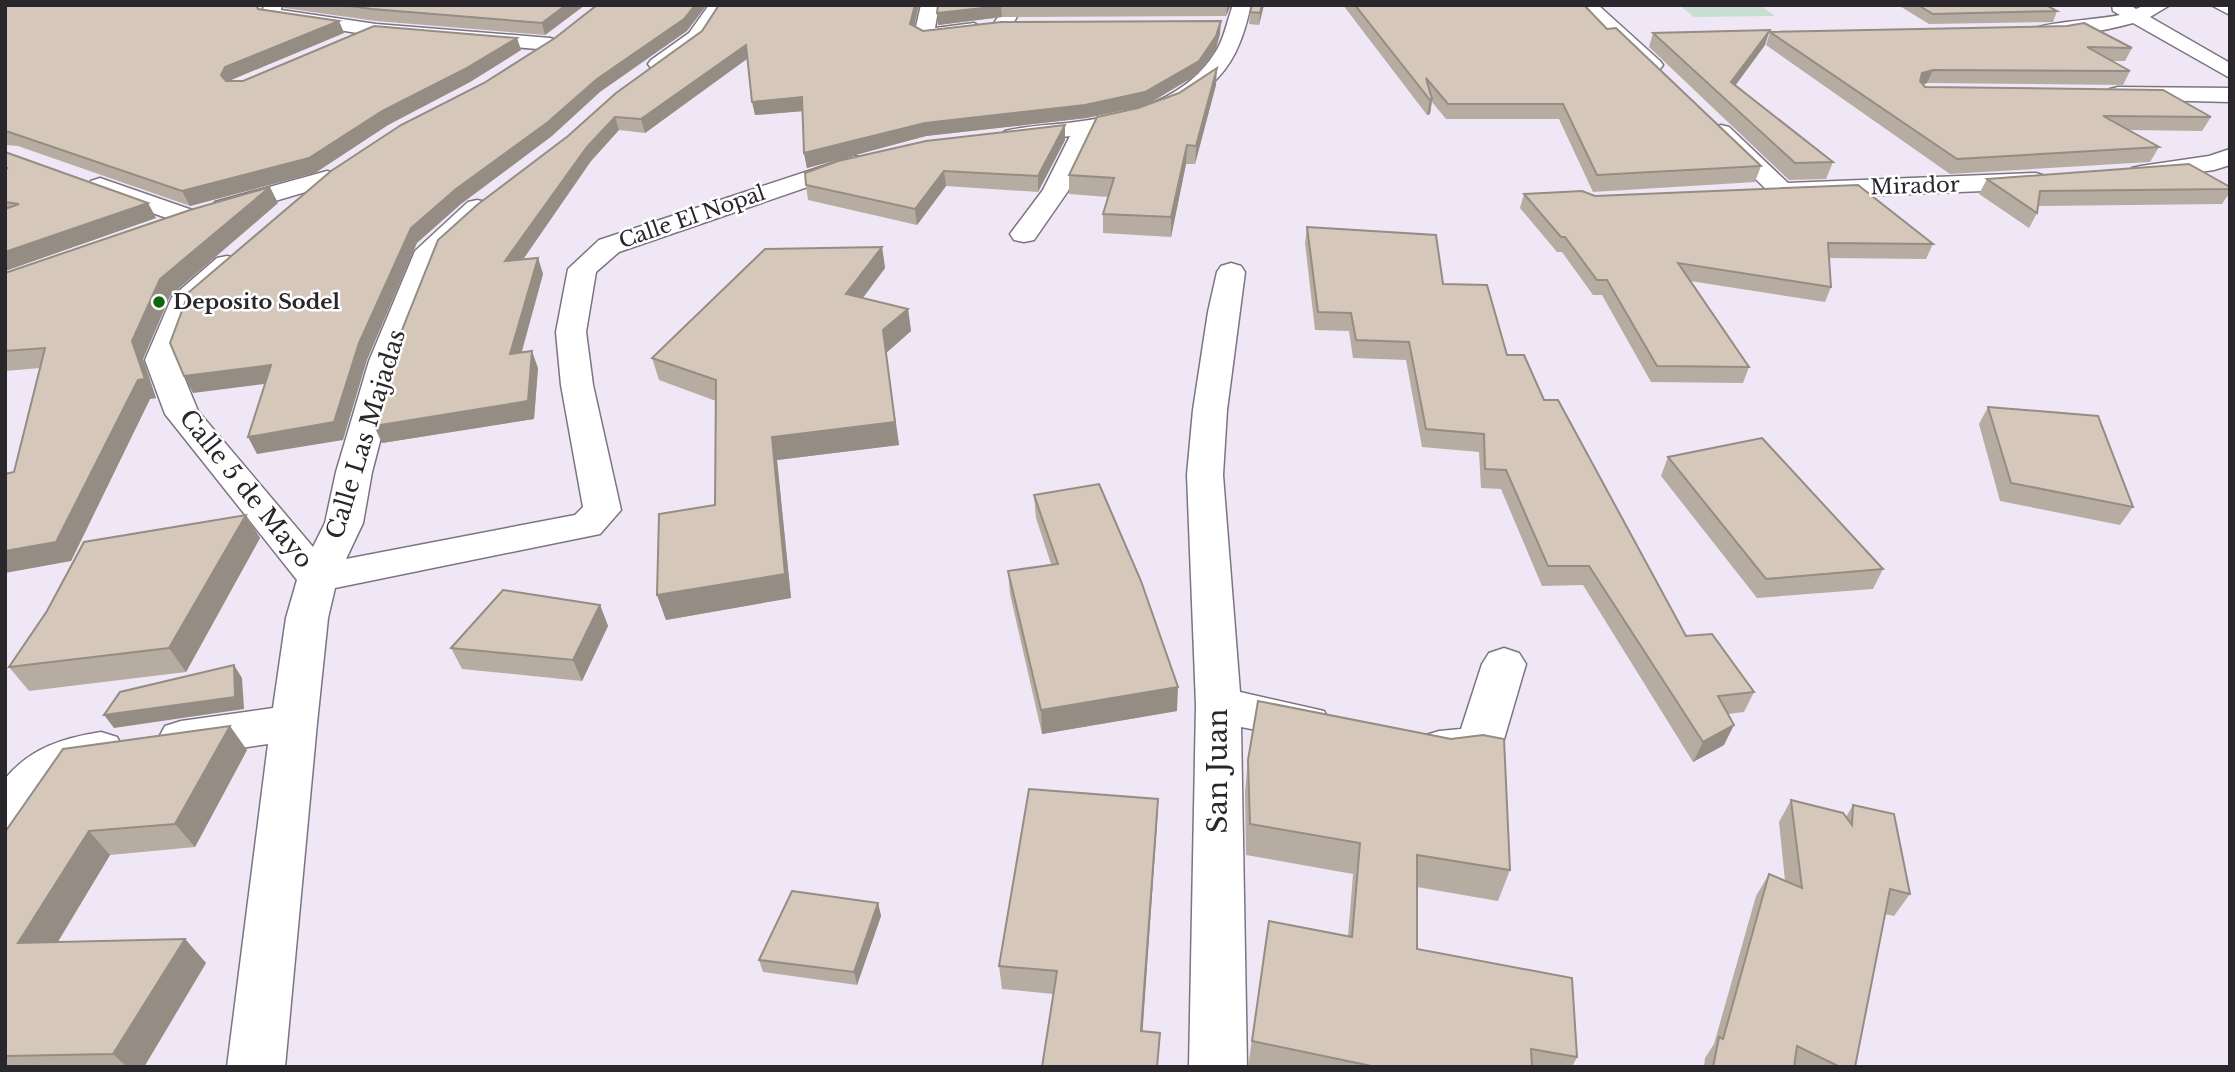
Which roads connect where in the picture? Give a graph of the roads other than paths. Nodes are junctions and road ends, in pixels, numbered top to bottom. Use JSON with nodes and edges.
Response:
{"nodes":[{"id":1,"x":718,"y":5,"type":"edge"},
{"id":2,"x":930,"y":5,"type":"edge"},
{"id":3,"x":1015,"y":5,"type":"edge"},
{"id":4,"x":1587,"y":5,"type":"edge"},
{"id":5,"x":2116,"y":5,"type":"edge"},
{"id":6,"x":2160,"y":5,"type":"edge"},
{"id":7,"x":2220,"y":5,"type":"edge"},
{"id":8,"x":272,"y":6,"type":"edge"},
{"id":9,"x":2230,"y":10,"type":"edge"},
{"id":10,"x":1240,"y":15,"type":"edge"},
{"id":11,"x":2138,"y":16,"type":"junction"},
{"id":12,"x":1211,"y":25,"type":"edge"},
{"id":13,"x":1002,"y":26,"type":"junction"},
{"id":14,"x":1022,"y":26,"type":"edge"},
{"id":15,"x":376,"y":30,"type":"junction"},
{"id":16,"x":2021,"y":31,"type":"edge"},
{"id":17,"x":1654,"y":38,"type":"edge"},
{"id":18,"x":1626,"y":39,"type":"junction"},
{"id":19,"x":341,"y":46,"type":"edge"},
{"id":20,"x":2230,"y":72,"type":"edge"},
{"id":21,"x":503,"y":74,"type":"edge"},
{"id":22,"x":641,"y":76,"type":"edge"},
{"id":23,"x":1673,"y":86,"type":"edge"},
{"id":24,"x":2092,"y":94,"type":"edge"},
{"id":25,"x":2230,"y":95,"type":"edge"},
{"id":26,"x":1702,"y":114,"type":"edge"},
{"id":27,"x":1086,"y":128,"type":"junction"},
{"id":28,"x":980,"y":140,"type":"edge"},
{"id":29,"x":887,"y":156,"type":"edge"},
{"id":30,"x":2224,"y":165,"type":"edge"},
{"id":31,"x":2120,"y":175,"type":"edge"},
{"id":32,"x":73,"y":177,"type":"edge"},
{"id":33,"x":2062,"y":180,"type":"edge"},
{"id":34,"x":1782,"y":191,"type":"junction"},
{"id":35,"x":1755,"y":192,"type":"edge"},
{"id":36,"x":492,"y":197,"type":"edge"},
{"id":37,"x":189,"y":218,"type":"junction"},
{"id":38,"x":151,"y":232,"type":"edge"},
{"id":39,"x":1024,"y":234,"type":"dead end"},
{"id":40,"x":1231,"y":272,"type":"dead end"},
{"id":41,"x":317,"y":578,"type":"junction"},
{"id":42,"x":1504,"y":664,"type":"dead end"},
{"id":43,"x":1218,"y":705,"type":"junction"},
{"id":44,"x":293,"y":723,"type":"junction"},
{"id":45,"x":1350,"y":732,"type":"edge"},
{"id":46,"x":1403,"y":742,"type":"edge"},
{"id":47,"x":5,"y":816,"type":"edge"},
{"id":48,"x":256,"y":1067,"type":"edge"},
{"id":49,"x":1218,"y":1067,"type":"edge"}],
"edges":[{"from":1,"to":22,"type":"street"},
{"from":2,"to":13,"type":"street"},
{"from":3,"to":13,"type":"street"},
{"from":4,"to":18,"type":"street"},
{"from":5,"to":11,"type":"street"},
{"from":6,"to":11,"type":"street"},
{"from":7,"to":9,"type":"street"},
{"from":8,"to":15,"type":"street"},
{"from":10,"to":12,"type":"street"},
{"from":10,"to":27,"type":"street"},
{"from":11,"to":16,"type":"street"},
{"from":11,"to":20,"type":"street"},
{"from":13,"to":14,"type":"street"},
{"from":15,"to":19,"type":"street"},
{"from":15,"to":21,"type":"street"},
{"from":17,"to":18,"type":"street"},
{"from":18,"to":23,"type":"street"},
{"from":24,"to":25,"type":"street"},
{"from":26,"to":34,"type":"street"},
{"from":27,"to":28,"type":"street"},
{"from":27,"to":39,"type":"street"},
{"from":29,"to":41,"type":"street","name":"Calle El Nopal"},
{"from":30,"to":31,"type":"street"},
{"from":32,"to":37,"type":"street"},
{"from":33,"to":34,"type":"street","name":"Mirador"},
{"from":34,"to":35,"type":"street","name":"Mirador"},
{"from":36,"to":41,"type":"street","name":"Calle Las Majadas"},
{"from":37,"to":38,"type":"street"},
{"from":37,"to":41,"type":"street","name":"Calle 5 de Mayo"},
{"from":40,"to":43,"type":"street","name":"San Juan"},
{"from":41,"to":44,"type":"street","name":"Calle 5 de Mayo"},
{"from":42,"to":46,"type":"street"},
{"from":43,"to":45,"type":"street"},
{"from":43,"to":49,"type":"street","name":"San Juan"},
{"from":44,"to":47,"type":"street"},
{"from":44,"to":48,"type":"street","name":"Calle 5 de Mayo"}]}
